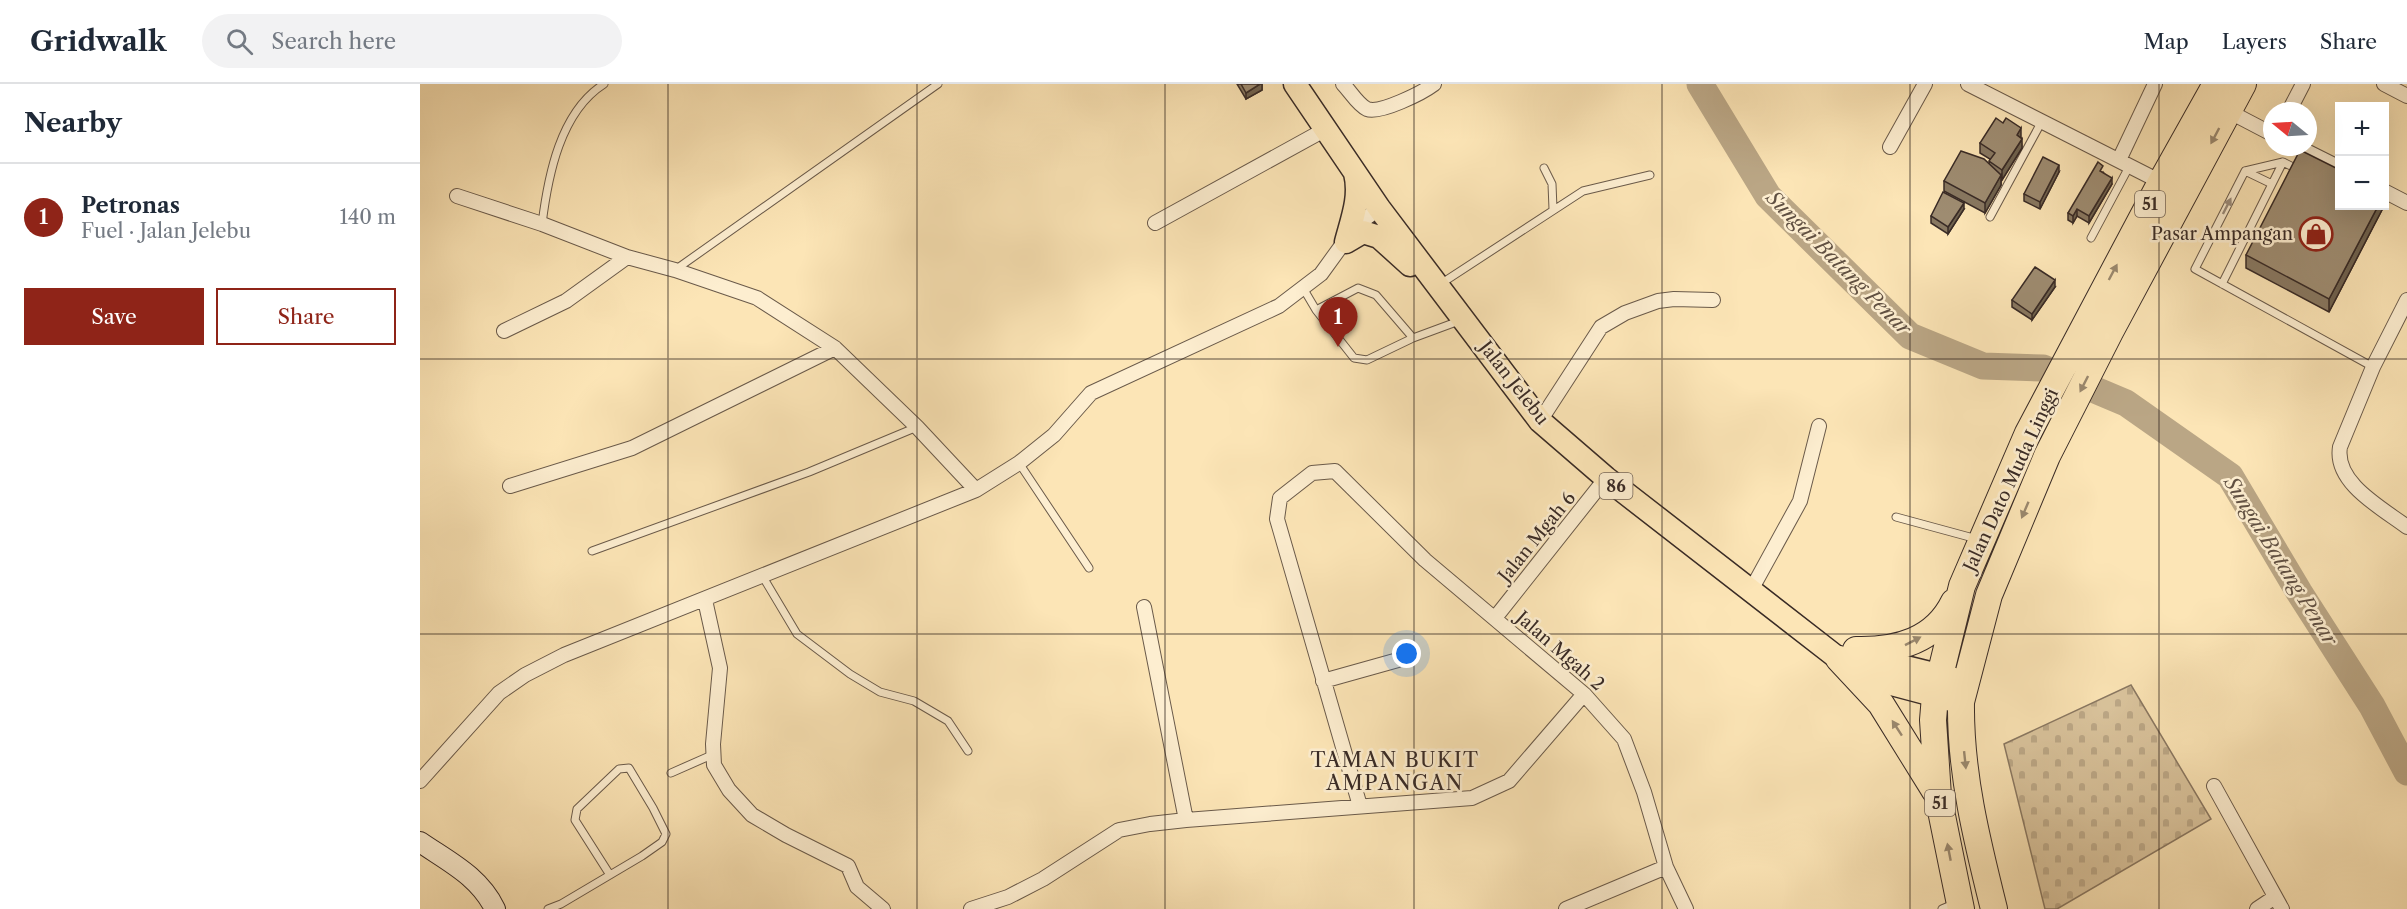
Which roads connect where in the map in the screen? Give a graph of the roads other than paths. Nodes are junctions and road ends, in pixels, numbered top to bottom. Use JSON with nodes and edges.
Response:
{"nodes":[{"id":1,"x":604,"y":84,"type":"edge"},
{"id":2,"x":938,"y":84,"type":"edge"},
{"id":3,"x":1295,"y":84,"type":"edge"},
{"id":4,"x":1343,"y":84,"type":"edge"},
{"id":5,"x":1434,"y":84,"type":"edge"},
{"id":6,"x":1925,"y":84,"type":"edge"},
{"id":7,"x":1968,"y":84,"type":"edge"},
{"id":8,"x":2155,"y":84,"type":"edge"},
{"id":9,"x":2216,"y":84,"type":"edge"},
{"id":10,"x":2242,"y":84,"type":"edge"},
{"id":11,"x":2303,"y":84,"type":"edge"},
{"id":12,"x":2384,"y":84,"type":"edge"},
{"id":13,"x":2407,"y":96,"type":"edge"},
{"id":14,"x":2294,"y":102,"type":"edge"},
{"id":15,"x":2228,"y":111,"type":"junction"},
{"id":16,"x":2042,"y":121,"type":"junction"},
{"id":17,"x":1326,"y":129,"type":"junction"},
{"id":18,"x":2263,"y":129,"type":"edge"},
{"id":19,"x":1890,"y":147,"type":"dead end"},
{"id":20,"x":2316,"y":156,"type":"edge"},
{"id":21,"x":2124,"y":162,"type":"junction"},
{"id":22,"x":2283,"y":162,"type":"junction"},
{"id":23,"x":2335,"y":166,"type":"edge"},
{"id":24,"x":1544,"y":168,"type":"dead end"},
{"id":25,"x":2297,"y":169,"type":"edge"},
{"id":26,"x":1355,"y":171,"type":"junction"},
{"id":27,"x":2245,"y":171,"type":"junction"},
{"id":28,"x":1650,"y":175,"type":"dead end"},
{"id":29,"x":2161,"y":182,"type":"junction"},
{"id":30,"x":2272,"y":184,"type":"junction"},
{"id":31,"x":2389,"y":193,"type":"edge"},
{"id":32,"x":457,"y":196,"type":"dead end"},
{"id":33,"x":2407,"y":203,"type":"edge"},
{"id":34,"x":1379,"y":208,"type":"junction"},
{"id":35,"x":1553,"y":209,"type":"junction"},
{"id":36,"x":1990,"y":217,"type":"dead end"},
{"id":37,"x":1155,"y":223,"type":"dead end"},
{"id":38,"x":542,"y":224,"type":"junction"},
{"id":39,"x":2091,"y":238,"type":"dead end"},
{"id":40,"x":1346,"y":242,"type":"junction"},
{"id":41,"x":627,"y":257,"type":"junction"},
{"id":42,"x":675,"y":270,"type":"junction"},
{"id":43,"x":2222,"y":284,"type":"junction"},
{"id":44,"x":1439,"y":285,"type":"junction"},
{"id":45,"x":1303,"y":288,"type":"junction"},
{"id":46,"x":1713,"y":300,"type":"dead end"},
{"id":47,"x":2407,"y":300,"type":"edge"},
{"id":48,"x":1316,"y":310,"type":"junction"},
{"id":49,"x":1459,"y":311,"type":"junction"},
{"id":50,"x":504,"y":331,"type":"dead end"},
{"id":51,"x":1413,"y":338,"type":"junction"},
{"id":52,"x":835,"y":348,"type":"junction"},
{"id":53,"x":2373,"y":367,"type":"junction"},
{"id":54,"x":1540,"y":421,"type":"junction"},
{"id":55,"x":1819,"y":426,"type":"dead end"},
{"id":56,"x":917,"y":427,"type":"junction"},
{"id":57,"x":1019,"y":463,"type":"junction"},
{"id":58,"x":1606,"y":478,"type":"junction"},
{"id":59,"x":510,"y":486,"type":"dead end"},
{"id":60,"x":976,"y":490,"type":"junction"},
{"id":61,"x":1896,"y":517,"type":"dead end"},
{"id":62,"x":2407,"y":527,"type":"edge"},
{"id":63,"x":1982,"y":540,"type":"junction"},
{"id":64,"x":592,"y":551,"type":"dead end"},
{"id":65,"x":1089,"y":568,"type":"dead end"},
{"id":66,"x":763,"y":577,"type":"junction"},
{"id":67,"x":1962,"y":586,"type":"junction"},
{"id":68,"x":1750,"y":592,"type":"junction"},
{"id":69,"x":705,"y":600,"type":"junction"},
{"id":70,"x":1144,"y":607,"type":"dead end"},
{"id":71,"x":1495,"y":618,"type":"junction"},
{"id":72,"x":1848,"y":654,"type":"junction"},
{"id":73,"x":1398,"y":660,"type":"dead end"},
{"id":74,"x":1323,"y":681,"type":"junction"},
{"id":75,"x":1937,"y":686,"type":"junction"},
{"id":76,"x":1963,"y":692,"type":"junction"},
{"id":77,"x":1584,"y":694,"type":"junction"},
{"id":78,"x":968,"y":751,"type":"dead end"},
{"id":79,"x":714,"y":754,"type":"junction"},
{"id":80,"x":422,"y":773,"type":"edge"},
{"id":81,"x":671,"y":773,"type":"dead end"},
{"id":82,"x":2214,"y":786,"type":"dead end"},
{"id":83,"x":1938,"y":796,"type":"junction"},
{"id":84,"x":1360,"y":806,"type":"junction"},
{"id":85,"x":1186,"y":820,"type":"junction"},
{"id":86,"x":420,"y":842,"type":"edge"},
{"id":87,"x":1666,"y":867,"type":"junction"},
{"id":88,"x":610,"y":875,"type":"junction"},
{"id":89,"x":2279,"y":903,"type":"edge"},
{"id":90,"x":1954,"y":907,"type":"edge"},
{"id":91,"x":495,"y":909,"type":"edge"},
{"id":92,"x":548,"y":909,"type":"edge"},
{"id":93,"x":883,"y":909,"type":"edge"},
{"id":94,"x":971,"y":909,"type":"edge"},
{"id":95,"x":1566,"y":909,"type":"edge"},
{"id":96,"x":1686,"y":909,"type":"edge"},
{"id":97,"x":1994,"y":909,"type":"edge"},
{"id":98,"x":2257,"y":909,"type":"edge"}],
"edges":[{"from":1,"to":38,"type":"lane"},
{"from":2,"to":42,"type":"lane"},
{"from":3,"to":17,"type":"main road","name":"Jalan Jelebu","number":"86"},
{"from":4,"to":5,"type":"street"},
{"from":6,"to":19,"type":"street"},
{"from":7,"to":16,"type":"street"},
{"from":8,"to":21,"type":"street"},
{"from":9,"to":29,"type":"highway","name":"Jalan Dato Muda Linggi","number":"51"},
{"from":10,"to":15,"type":"highway","name":"Jalan Dato Muda Linggi","number":"51"},
{"from":11,"to":14,"type":"street"},
{"from":12,"to":13,"type":"street"},
{"from":15,"to":18,"type":"street"},
{"from":15,"to":76,"type":"highway","name":"Jalan Dato Muda Linggi","number":"51","one_way":true},
{"from":16,"to":21,"type":"street"},
{"from":16,"to":36,"type":"lane"},
{"from":17,"to":26,"type":"main road","name":"Jalan Jelebu","number":"86"},
{"from":17,"to":37,"type":"street"},
{"from":20,"to":23,"type":"street"},
{"from":21,"to":29,"type":"street"},
{"from":21,"to":39,"type":"lane"},
{"from":22,"to":25,"type":"lane"},
{"from":22,"to":27,"type":"lane"},
{"from":22,"to":30,"type":"lane"},
{"from":24,"to":35,"type":"lane"},
{"from":26,"to":34,"type":"main road","name":"Jalan Jelebu","number":"86"},
{"from":26,"to":40,"type":"main road"},
{"from":27,"to":30,"type":"lane"},
{"from":43,"to":27,"type":"lane","one_way":true},
{"from":28,"to":35,"type":"lane"},
{"from":63,"to":29,"type":"highway","name":"Jalan Dato Muda Linggi","number":"51","one_way":true},
{"from":30,"to":43,"type":"lane"},
{"from":31,"to":33,"type":"street"},
{"from":32,"to":38,"type":"street"},
{"from":34,"to":40,"type":"street"},
{"from":34,"to":44,"type":"main road","name":"Jalan Jelebu","number":"86"},
{"from":35,"to":44,"type":"lane"},
{"from":38,"to":41,"type":"street"},
{"from":40,"to":45,"type":"street"},
{"from":40,"to":49,"type":"main road"},
{"from":41,"to":42,"type":"street"},
{"from":41,"to":50,"type":"street"},
{"from":42,"to":52,"type":"street"},
{"from":43,"to":53,"type":"lane"},
{"from":44,"to":49,"type":"main road","name":"Jalan Jelebu","number":"86"},
{"from":45,"to":48,"type":"lane"},
{"from":45,"to":57,"type":"street"},
{"from":46,"to":54,"type":"street"},
{"from":47,"to":53,"type":"street"},
{"from":48,"to":51,"type":"lane"},
{"from":48,"to":51,"type":"lane"},
{"from":49,"to":51,"type":"lane"},
{"from":49,"to":54,"type":"main road","name":"Jalan Jelebu","number":"86"},
{"from":52,"to":56,"type":"street"},
{"from":52,"to":59,"type":"street"},
{"from":53,"to":62,"type":"street"},
{"from":54,"to":58,"type":"main road","name":"Jalan Jelebu","number":"86"},
{"from":55,"to":68,"type":"street"},
{"from":56,"to":60,"type":"street"},
{"from":56,"to":64,"type":"lane"},
{"from":57,"to":60,"type":"street"},
{"from":57,"to":65,"type":"lane"},
{"from":58,"to":68,"type":"main road","name":"Jalan Jelebu","number":"86"},
{"from":58,"to":71,"type":"street","name":"Jalan Mgah 6"},
{"from":60,"to":66,"type":"street"},
{"from":61,"to":63,"type":"lane"},
{"from":63,"to":67,"type":"highway","name":"Jalan Dato Muda Linggi","number":"51"},
{"from":66,"to":69,"type":"street"},
{"from":66,"to":78,"type":"lane"},
{"from":72,"to":67,"type":"highway","one_way":true},
{"from":67,"to":75,"type":"highway","name":"Jalan Dato Muda Linggi","number":"51"},
{"from":68,"to":72,"type":"main road","name":"Jalan Jelebu","number":"86"},
{"from":69,"to":79,"type":"street"},
{"from":69,"to":80,"type":"street"},
{"from":70,"to":85,"type":"street"},
{"from":71,"to":74,"type":"street","name":"Jalan Mgah 2"},
{"from":71,"to":77,"type":"street","name":"Jalan Mgah 2"},
{"from":72,"to":75,"type":"main road","name":"Jalan Jelebu","number":"86"},
{"from":83,"to":72,"type":"highway","one_way":true},
{"from":73,"to":74,"type":"street"},
{"from":74,"to":84,"type":"street"},
{"from":75,"to":76,"type":"main road","name":"Jalan Jelebu","number":"86"},
{"from":75,"to":83,"type":"highway","name":"Jalan Dato Muda Linggi","number":"51"},
{"from":76,"to":97,"type":"highway","name":"Jalan Dato Muda Linggi","number":"51","one_way":true},
{"from":77,"to":84,"type":"street"},
{"from":77,"to":87,"type":"street","name":"Jalan Mgah 2"},
{"from":79,"to":81,"type":"lane"},
{"from":79,"to":93,"type":"street"},
{"from":82,"to":89,"type":"street"},
{"from":90,"to":83,"type":"highway","name":"Jalan Dato Muda Linggi","number":"51","one_way":true},
{"from":84,"to":85,"type":"street"},
{"from":85,"to":94,"type":"street"},
{"from":86,"to":91,"type":"main road"},
{"from":87,"to":95,"type":"street"},
{"from":87,"to":96,"type":"street","name":"Jalan Mgah 2"},
{"from":88,"to":88,"type":"lane"},
{"from":88,"to":92,"type":"lane"},
{"from":89,"to":98,"type":"street"}]}
